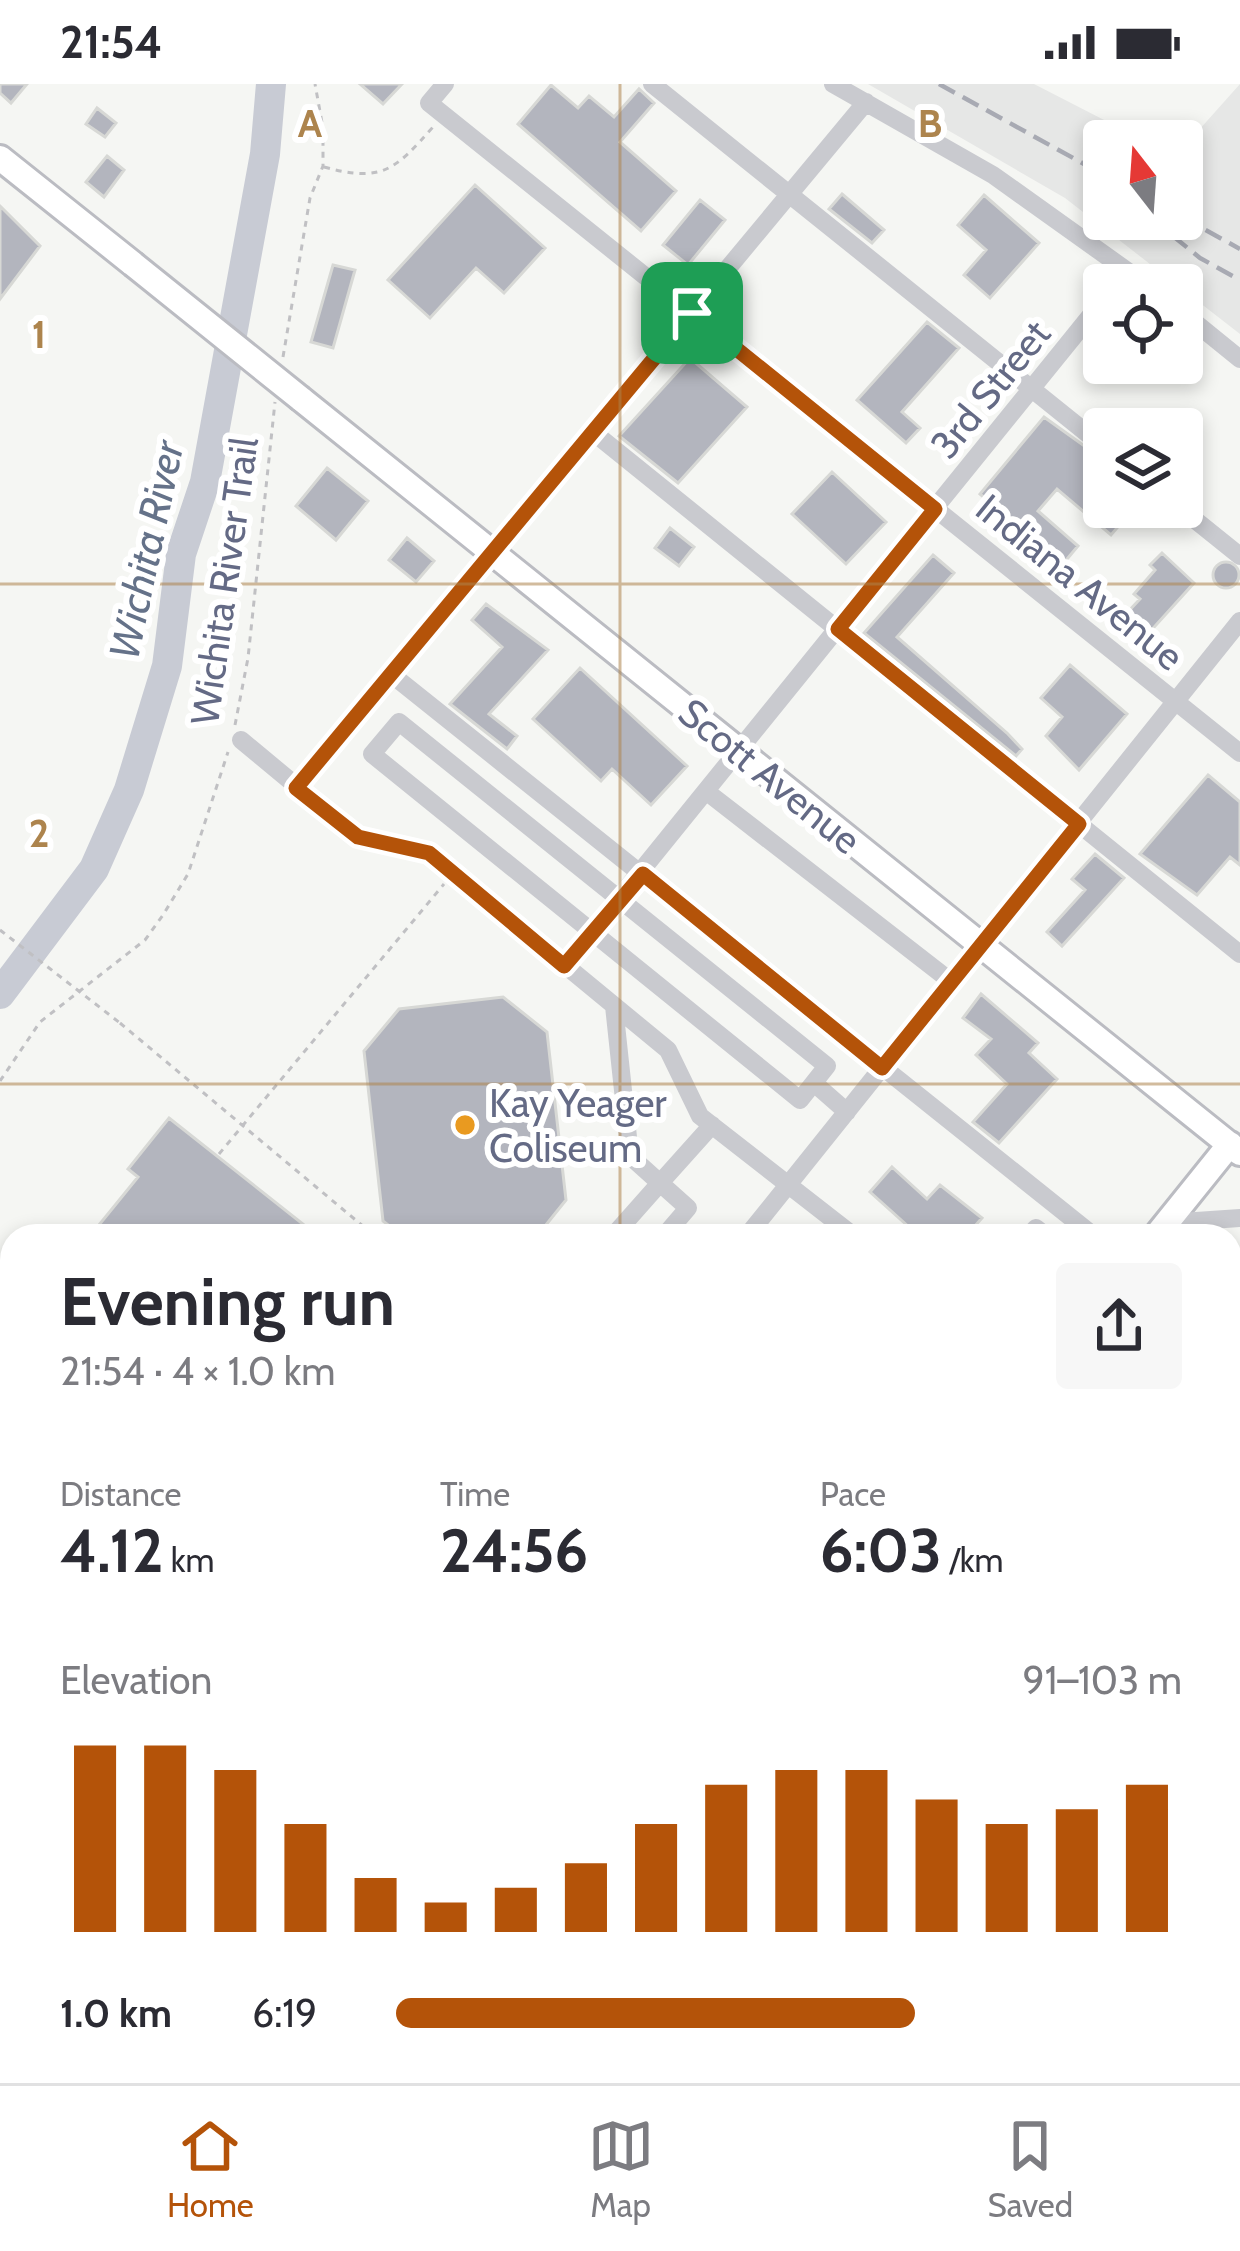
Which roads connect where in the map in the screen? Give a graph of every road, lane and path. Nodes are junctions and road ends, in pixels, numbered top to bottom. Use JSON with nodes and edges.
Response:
{"nodes":[{"id":1,"x":315,"y":84,"type":"edge"},
{"id":2,"x":445,"y":84,"type":"edge"},
{"id":3,"x":652,"y":84,"type":"edge"},
{"id":4,"x":833,"y":84,"type":"edge"},
{"id":5,"x":866,"y":102,"type":"junction"},
{"id":6,"x":436,"y":109,"type":"junction"},
{"id":7,"x":0,"y":158,"type":"edge"},
{"id":8,"x":323,"y":166,"type":"junction"},
{"id":9,"x":790,"y":195,"type":"junction"},
{"id":10,"x":1104,"y":264,"type":"edge"},
{"id":11,"x":692,"y":313,"type":"junction"},
{"id":12,"x":1083,"y":325,"type":"edge"},
{"id":13,"x":1203,"y":329,"type":"edge"},
{"id":14,"x":1240,"y":359,"type":"edge"},
{"id":15,"x":280,"y":371,"type":"dead end"},
{"id":16,"x":1032,"y":389,"type":"junction"},
{"id":17,"x":289,"y":396,"type":"junction"},
{"id":18,"x":1083,"y":430,"type":"edge"},
{"id":19,"x":593,"y":432,"type":"junction"},
{"id":20,"x":935,"y":509,"type":"junction"},
{"id":21,"x":1203,"y":526,"type":"edge"},
{"id":22,"x":491,"y":554,"type":"junction"},
{"id":23,"x":1240,"y":556,"type":"edge"},
{"id":24,"x":1240,"y":621,"type":"edge"},
{"id":25,"x":838,"y":629,"type":"junction"},
{"id":26,"x":391,"y":674,"type":"junction"},
{"id":27,"x":1177,"y":701,"type":"junction"},
{"id":28,"x":356,"y":717,"type":"junction"},
{"id":29,"x":384,"y":739,"type":"junction"},
{"id":30,"x":234,"y":742,"type":"junction"},
{"id":31,"x":740,"y":751,"type":"junction"},
{"id":32,"x":1240,"y":754,"type":"edge"},
{"id":33,"x":296,"y":788,"type":"junction"},
{"id":34,"x":707,"y":792,"type":"junction"},
{"id":35,"x":1079,"y":824,"type":"junction"},
{"id":36,"x":453,"y":874,"type":"junction"},
{"id":37,"x":643,"y":874,"type":"junction"},
{"id":38,"x":621,"y":899,"type":"junction"},
{"id":39,"x":0,"y":930,"type":"edge"},
{"id":40,"x":591,"y":934,"type":"junction"},
{"id":41,"x":982,"y":948,"type":"junction"},
{"id":42,"x":1240,"y":954,"type":"edge"},
{"id":43,"x":564,"y":966,"type":"junction"},
{"id":44,"x":953,"y":983,"type":"junction"},
{"id":45,"x":614,"y":1006,"type":"junction"},
{"id":46,"x":882,"y":1068,"type":"junction"},
{"id":47,"x":0,"y":1082,"type":"edge"},
{"id":48,"x":814,"y":1083,"type":"junction"},
{"id":49,"x":847,"y":1112,"type":"junction"},
{"id":50,"x":242,"y":1124,"type":"junction"},
{"id":51,"x":712,"y":1125,"type":"junction"},
{"id":52,"x":1237,"y":1143,"type":"edge"},
{"id":53,"x":219,"y":1154,"type":"dead end"},
{"id":54,"x":660,"y":1183,"type":"junction"},
{"id":55,"x":789,"y":1184,"type":"junction"},
{"id":56,"x":1240,"y":1218,"type":"edge"},
{"id":57,"x":360,"y":1224,"type":"edge"},
{"id":58,"x":624,"y":1224,"type":"edge"},
{"id":59,"x":674,"y":1224,"type":"edge"},
{"id":60,"x":764,"y":1224,"type":"edge"},
{"id":61,"x":839,"y":1224,"type":"edge"},
{"id":62,"x":1079,"y":1224,"type":"edge"},
{"id":63,"x":1166,"y":1224,"type":"edge"},
{"id":64,"x":1197,"y":1224,"type":"edge"}],
"edges":[{"from":1,"to":8,"type":"path"},
{"from":2,"to":6,"type":"street"},
{"from":3,"to":9,"type":"street"},
{"from":4,"to":5,"type":"street"},
{"from":5,"to":9,"type":"street"},
{"from":5,"to":10,"type":"street"},
{"from":6,"to":8,"type":"path"},
{"from":6,"to":11,"type":"street","name":"Indiana Avenue"},
{"from":7,"to":17,"type":"main road","name":"Scott Avenue","bridge":true},
{"from":8,"to":15,"type":"path"},
{"from":9,"to":11,"type":"street"},
{"from":9,"to":16,"type":"street"},
{"from":11,"to":19,"type":"street"},
{"from":11,"to":20,"type":"street","name":"Indiana Avenue"},
{"from":12,"to":16,"type":"street","name":"3rd Street"},
{"from":13,"to":14,"type":"street"},
{"from":16,"to":18,"type":"street"},
{"from":16,"to":20,"type":"street","name":"3rd Street"},
{"from":17,"to":22,"type":"main road","name":"Scott Avenue"},
{"from":17,"to":30,"type":"path","name":"Wichita River Trail"},
{"from":19,"to":22,"type":"street"},
{"from":19,"to":25,"type":"street"},
{"from":20,"to":25,"type":"street","name":"3rd Street"},
{"from":20,"to":27,"type":"street","name":"Indiana Avenue"},
{"from":21,"to":23,"type":"street"},
{"from":22,"to":26,"type":"street"},
{"from":22,"to":31,"type":"main road","name":"Scott Avenue"},
{"from":24,"to":27,"type":"street"},
{"from":25,"to":31,"type":"street","name":"3rd Street"},
{"from":25,"to":35,"type":"street"},
{"from":26,"to":28,"type":"street"},
{"from":26,"to":37,"type":"street"},
{"from":27,"to":32,"type":"street","name":"Indiana Avenue"},
{"from":27,"to":35,"type":"street"},
{"from":28,"to":29,"type":"street"},
{"from":28,"to":33,"type":"street"},
{"from":29,"to":38,"type":"street"},
{"from":29,"to":40,"type":"street"},
{"from":30,"to":33,"type":"street"},
{"from":30,"to":47,"type":"path","name":"Wichita River Trail"},
{"from":31,"to":34,"type":"street","name":"3rd Street"},
{"from":31,"to":41,"type":"main road","name":"Scott Avenue"},
{"from":33,"to":36,"type":"street"},
{"from":34,"to":37,"type":"street","name":"3rd Street"},
{"from":34,"to":44,"type":"street"},
{"from":35,"to":41,"type":"street"},
{"from":35,"to":42,"type":"street"},
{"from":36,"to":43,"type":"street"},
{"from":36,"to":50,"type":"path"},
{"from":37,"to":38,"type":"street","name":"3rd Street"},
{"from":37,"to":46,"type":"street"},
{"from":38,"to":40,"type":"street","name":"3rd Street"},
{"from":38,"to":48,"type":"street"},
{"from":39,"to":50,"type":"path","bridge":true},
{"from":40,"to":43,"type":"street","name":"3rd Street"},
{"from":40,"to":48,"type":"street"},
{"from":41,"to":44,"type":"street"},
{"from":41,"to":52,"type":"main road","name":"Scott Avenue"},
{"from":43,"to":45,"type":"street"},
{"from":44,"to":46,"type":"street"},
{"from":45,"to":51,"type":"street"},
{"from":45,"to":54,"type":"street"},
{"from":46,"to":49,"type":"street"},
{"from":46,"to":62,"type":"street"},
{"from":48,"to":49,"type":"street"},
{"from":49,"to":55,"type":"street"},
{"from":50,"to":53,"type":"path"},
{"from":50,"to":57,"type":"path"},
{"from":51,"to":54,"type":"street"},
{"from":51,"to":55,"type":"street"},
{"from":52,"to":63,"type":"main road"},
{"from":54,"to":58,"type":"street"},
{"from":54,"to":59,"type":"street"},
{"from":55,"to":60,"type":"street"},
{"from":55,"to":61,"type":"street"},
{"from":56,"to":64,"type":"street"}]}
